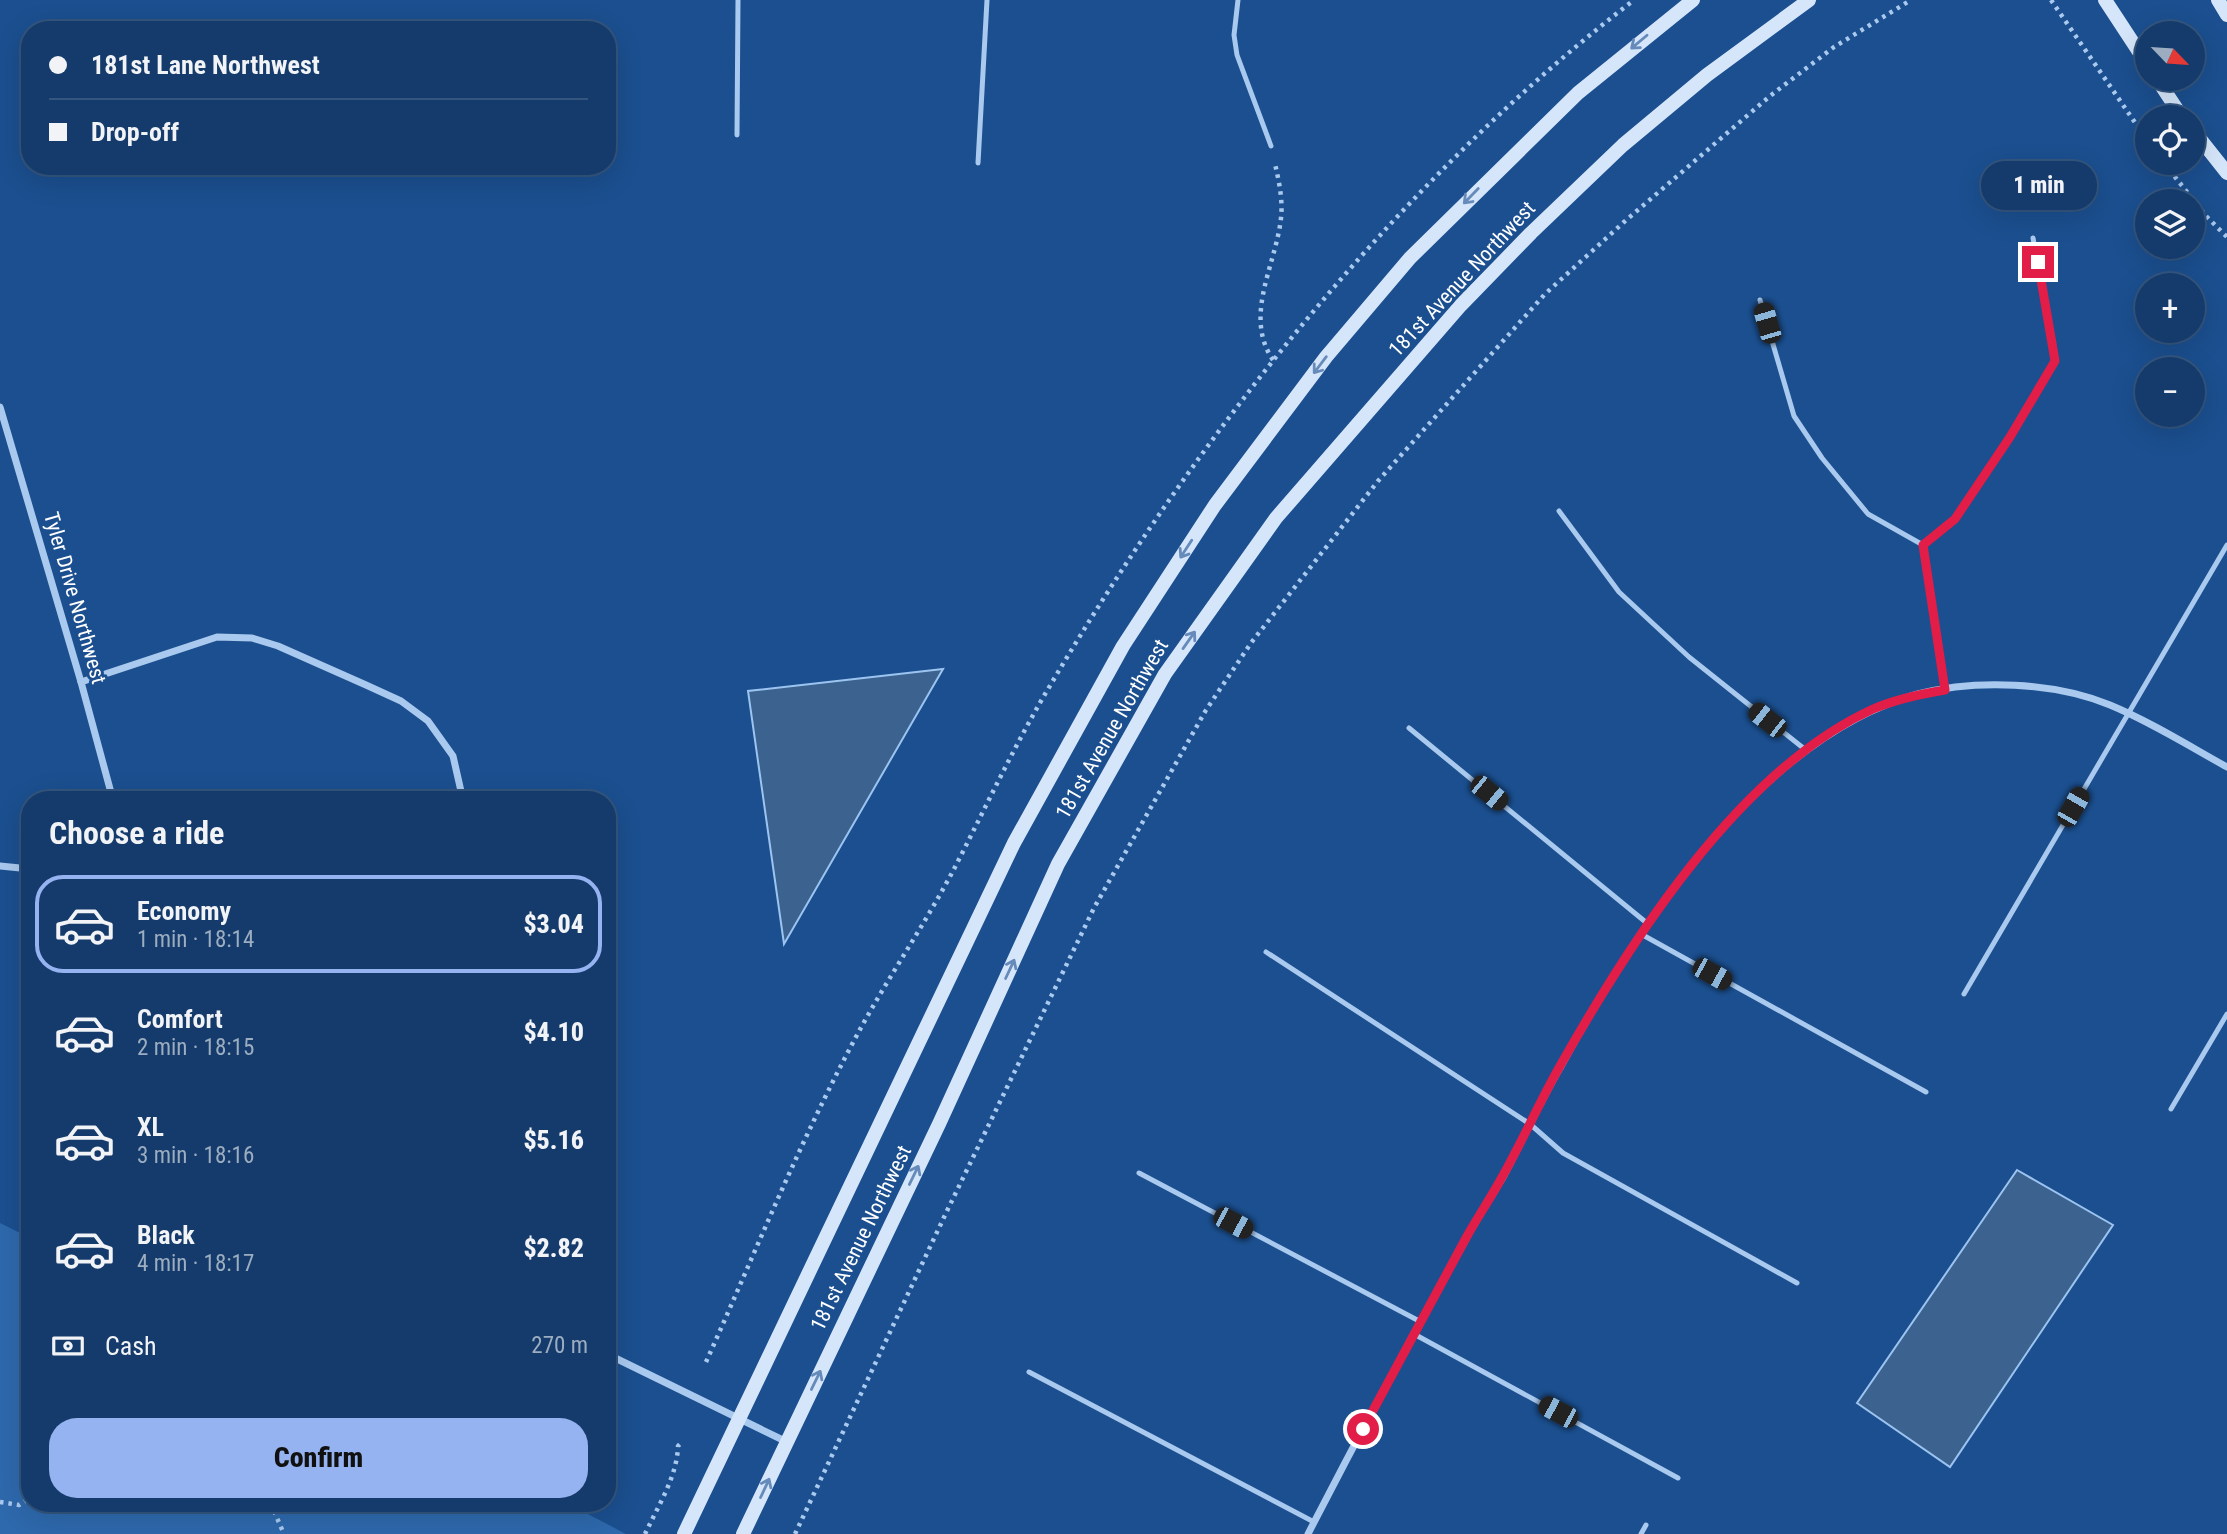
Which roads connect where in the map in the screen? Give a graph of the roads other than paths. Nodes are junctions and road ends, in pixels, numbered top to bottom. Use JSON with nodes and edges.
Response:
{"nodes":[{"id":1,"x":738,"y":0,"type":"edge"},
{"id":2,"x":987,"y":0,"type":"edge"},
{"id":3,"x":1238,"y":0,"type":"edge"},
{"id":4,"x":1693,"y":0,"type":"edge"},
{"id":5,"x":1809,"y":0,"type":"edge"},
{"id":6,"x":2105,"y":0,"type":"edge"},
{"id":7,"x":2218,"y":0,"type":"edge"},
{"id":8,"x":2227,"y":15,"type":"edge"},
{"id":9,"x":2135,"y":46,"type":"edge"},
{"id":10,"x":737,"y":135,"type":"dead end"},
{"id":11,"x":2205,"y":145,"type":"edge"},
{"id":12,"x":1271,"y":146,"type":"road end"},
{"id":13,"x":978,"y":163,"type":"dead end"},
{"id":14,"x":2227,"y":173,"type":"edge"},
{"id":15,"x":2033,"y":238,"type":"dead end"},
{"id":16,"x":1760,"y":300,"type":"dead end"},
{"id":17,"x":0,"y":407,"type":"edge"},
{"id":18,"x":1559,"y":510,"type":"dead end"},
{"id":19,"x":1923,"y":545,"type":"junction"},
{"id":20,"x":2227,"y":545,"type":"edge"},
{"id":21,"x":81,"y":682,"type":"junction"},
{"id":22,"x":1945,"y":690,"type":"junction"},
{"id":23,"x":2127,"y":713,"type":"junction"},
{"id":24,"x":1409,"y":728,"type":"dead end"},
{"id":25,"x":1807,"y":751,"type":"junction"},
{"id":26,"x":2227,"y":767,"type":"edge"},
{"id":27,"x":111,"y":791,"type":"edge"},
{"id":28,"x":461,"y":791,"type":"edge"},
{"id":29,"x":0,"y":866,"type":"edge"},
{"id":30,"x":21,"y":868,"type":"edge"},
{"id":31,"x":1648,"y":924,"type":"junction"},
{"id":32,"x":1641,"y":934,"type":"junction"},
{"id":33,"x":1266,"y":952,"type":"dead end"},
{"id":34,"x":1964,"y":994,"type":"dead end"},
{"id":35,"x":2227,"y":1014,"type":"edge"},
{"id":36,"x":1926,"y":1092,"type":"dead end"},
{"id":37,"x":2171,"y":1109,"type":"dead end"},
{"id":38,"x":1530,"y":1124,"type":"junction"},
{"id":39,"x":1139,"y":1173,"type":"dead end"},
{"id":40,"x":1797,"y":1283,"type":"dead end"},
{"id":41,"x":1421,"y":1322,"type":"junction"},
{"id":42,"x":1414,"y":1334,"type":"junction"},
{"id":43,"x":616,"y":1358,"type":"edge"},
{"id":44,"x":1029,"y":1372,"type":"dead end"},
{"id":45,"x":738,"y":1419,"type":"junction"},
{"id":46,"x":787,"y":1442,"type":"junction"},
{"id":47,"x":1678,"y":1478,"type":"dead end"},
{"id":48,"x":1314,"y":1522,"type":"junction"},
{"id":49,"x":1646,"y":1525,"type":"dead end"},
{"id":50,"x":684,"y":1534,"type":"edge"},
{"id":51,"x":743,"y":1534,"type":"edge"},
{"id":52,"x":1308,"y":1534,"type":"edge"},
{"id":53,"x":1641,"y":1534,"type":"edge"}],
"edges":[{"from":1,"to":10,"type":"lane"},
{"from":2,"to":13,"type":"lane"},
{"from":3,"to":12,"type":"lane"},
{"from":4,"to":45,"type":"main road","name":"181st Avenue Northwest","one_way":true},
{"from":46,"to":5,"type":"main road","name":"181st Avenue Northwest","one_way":true},
{"from":6,"to":9,"type":"main road"},
{"from":7,"to":8,"type":"main road"},
{"from":11,"to":14,"type":"main road"},
{"from":15,"to":19,"type":"lane"},
{"from":16,"to":19,"type":"lane"},
{"from":17,"to":21,"type":"street","name":"Tyler Drive Northwest"},
{"from":18,"to":25,"type":"lane"},
{"from":19,"to":22,"type":"lane"},
{"from":20,"to":23,"type":"lane"},
{"from":21,"to":27,"type":"street","name":"Tyler Drive Northwest"},
{"from":21,"to":28,"type":"street"},
{"from":22,"to":23,"type":"street"},
{"from":22,"to":25,"type":"street"},
{"from":23,"to":26,"type":"street"},
{"from":23,"to":34,"type":"lane"},
{"from":24,"to":31,"type":"lane"},
{"from":25,"to":31,"type":"street"},
{"from":29,"to":30,"type":"street"},
{"from":31,"to":32,"type":"street"},
{"from":32,"to":36,"type":"lane"},
{"from":32,"to":38,"type":"street"},
{"from":33,"to":38,"type":"lane"},
{"from":35,"to":37,"type":"lane"},
{"from":38,"to":40,"type":"lane"},
{"from":38,"to":41,"type":"street"},
{"from":39,"to":41,"type":"lane"},
{"from":41,"to":42,"type":"street"},
{"from":42,"to":47,"type":"lane"},
{"from":42,"to":48,"type":"street"},
{"from":43,"to":45,"type":"street"},
{"from":44,"to":48,"type":"lane"},
{"from":45,"to":46,"type":"street"},
{"from":45,"to":50,"type":"main road","name":"181st Avenue Northwest"},
{"from":51,"to":46,"type":"main road","name":"181st Avenue Northwest","one_way":true},
{"from":48,"to":52,"type":"street"},
{"from":49,"to":53,"type":"lane"}]}
